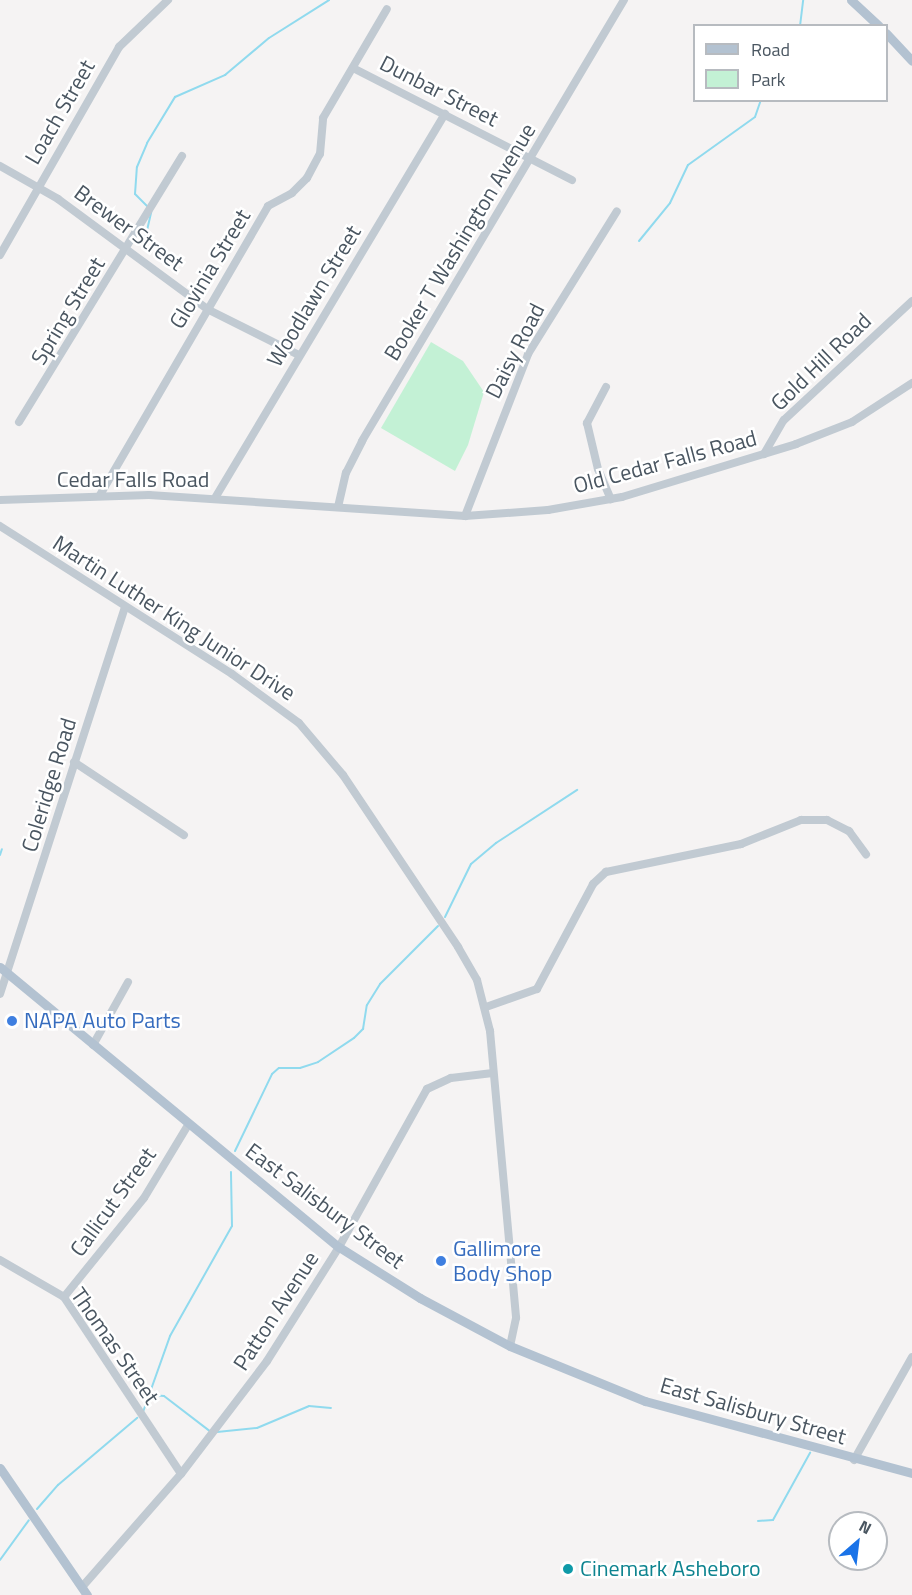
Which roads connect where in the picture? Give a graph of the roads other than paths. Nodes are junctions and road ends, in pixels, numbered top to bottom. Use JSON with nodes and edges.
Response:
{"nodes":[{"id":1,"x":168,"y":0,"type":"edge"},
{"id":2,"x":624,"y":0,"type":"edge"},
{"id":3,"x":851,"y":0,"type":"edge"},
{"id":4,"x":387,"y":9,"type":"dead end"},
{"id":5,"x":877,"y":24,"type":"edge"},
{"id":6,"x":888,"y":35,"type":"edge"},
{"id":7,"x":912,"y":61,"type":"edge"},
{"id":8,"x":353,"y":68,"type":"junction"},
{"id":9,"x":445,"y":114,"type":"junction"},
{"id":10,"x":182,"y":156,"type":"dead end"},
{"id":11,"x":531,"y":158,"type":"junction"},
{"id":12,"x":0,"y":166,"type":"edge"},
{"id":13,"x":572,"y":180,"type":"dead end"},
{"id":14,"x":38,"y":186,"type":"junction"},
{"id":15,"x":617,"y":211,"type":"dead end"},
{"id":16,"x":127,"y":250,"type":"junction"},
{"id":17,"x":0,"y":255,"type":"edge"},
{"id":18,"x":912,"y":301,"type":"edge"},
{"id":19,"x":207,"y":309,"type":"junction"},
{"id":20,"x":299,"y":355,"type":"junction"},
{"id":21,"x":912,"y":383,"type":"edge"},
{"id":22,"x":606,"y":387,"type":"dead end"},
{"id":23,"x":19,"y":422,"type":"dead end"},
{"id":24,"x":764,"y":454,"type":"junction"},
{"id":25,"x":100,"y":495,"type":"junction"},
{"id":26,"x":215,"y":498,"type":"junction"},
{"id":27,"x":0,"y":500,"type":"edge"},
{"id":28,"x":610,"y":500,"type":"junction"},
{"id":29,"x":267,"y":502,"type":"joint"},
{"id":30,"x":338,"y":507,"type":"junction"},
{"id":31,"x":465,"y":516,"type":"junction"},
{"id":32,"x":0,"y":526,"type":"edge"},
{"id":33,"x":125,"y":607,"type":"junction"},
{"id":34,"x":74,"y":762,"type":"junction"},
{"id":35,"x":184,"y":835,"type":"dead end"},
{"id":36,"x":866,"y":854,"type":"dead end"},
{"id":37,"x":4,"y":970,"type":"edge"},
{"id":38,"x":128,"y":982,"type":"dead end"},
{"id":39,"x":0,"y":994,"type":"edge"},
{"id":40,"x":486,"y":1007,"type":"junction"},
{"id":41,"x":93,"y":1045,"type":"junction"},
{"id":42,"x":493,"y":1073,"type":"junction"},
{"id":43,"x":188,"y":1125,"type":"junction"},
{"id":44,"x":339,"y":1247,"type":"junction"},
{"id":45,"x":0,"y":1260,"type":"edge"},
{"id":46,"x":64,"y":1297,"type":"junction"},
{"id":47,"x":510,"y":1346,"type":"junction"},
{"id":48,"x":912,"y":1358,"type":"edge"},
{"id":49,"x":854,"y":1460,"type":"junction"},
{"id":50,"x":0,"y":1468,"type":"edge"},
{"id":51,"x":912,"y":1473,"type":"edge"},
{"id":52,"x":180,"y":1474,"type":"junction"},
{"id":53,"x":84,"y":1591,"type":"edge"}],
"edges":[{"from":1,"to":14,"type":"street","name":"Loach Street"},
{"from":2,"to":11,"type":"street","name":"Booker T Washington Avenue"},
{"from":3,"to":5,"type":"main road"},
{"from":4,"to":8,"type":"street","name":"Glovinia Street"},
{"from":6,"to":7,"type":"main road"},
{"from":8,"to":9,"type":"street","name":"Dunbar Street"},
{"from":8,"to":19,"type":"street","name":"Glovinia Street"},
{"from":9,"to":11,"type":"street","name":"Dunbar Street"},
{"from":9,"to":20,"type":"street","name":"Woodlawn Street"},
{"from":10,"to":16,"type":"street","name":"Spring Street"},
{"from":11,"to":13,"type":"street","name":"Dunbar Street"},
{"from":11,"to":30,"type":"street","name":"Booker T Washington Avenue"},
{"from":12,"to":14,"type":"street","name":"Brewer Street"},
{"from":14,"to":16,"type":"street","name":"Brewer Street"},
{"from":14,"to":17,"type":"street","name":"Loach Street"},
{"from":15,"to":31,"type":"street","name":"Daisy Road"},
{"from":16,"to":19,"type":"street","name":"Brewer Street"},
{"from":16,"to":23,"type":"street","name":"Spring Street"},
{"from":18,"to":24,"type":"street","name":"Gold Hill Road"},
{"from":19,"to":20,"type":"street","name":"Brewer Street"},
{"from":19,"to":25,"type":"street","name":"Glovinia Street"},
{"from":20,"to":26,"type":"street","name":"Woodlawn Street"},
{"from":21,"to":24,"type":"street","name":"Old Cedar Falls Road"},
{"from":22,"to":28,"type":"street"},
{"from":24,"to":28,"type":"street","name":"Old Cedar Falls Road"},
{"from":25,"to":26,"type":"street","name":"Cedar Falls Road"},
{"from":25,"to":27,"type":"street","name":"Cedar Falls Road"},
{"from":26,"to":29,"type":"street","name":"Cedar Falls Road"},
{"from":28,"to":31,"type":"street","name":"Old Cedar Falls Road"},
{"from":29,"to":30,"type":"street","name":"Old Cedar Falls Road"},
{"from":30,"to":31,"type":"street","name":"Old Cedar Falls Road"},
{"from":32,"to":33,"type":"street","name":"Martin Luther King Junior Drive"},
{"from":33,"to":34,"type":"street","name":"Coleridge Road"},
{"from":33,"to":40,"type":"street","name":"Martin Luther King Junior Drive"},
{"from":34,"to":35,"type":"street"},
{"from":34,"to":37,"type":"street","name":"Coleridge Road"},
{"from":36,"to":40,"type":"street"},
{"from":37,"to":39,"type":"street","name":"Coleridge Road"},
{"from":37,"to":41,"type":"main road","name":"East Salisbury Street"},
{"from":38,"to":41,"type":"street"},
{"from":40,"to":42,"type":"street","name":"Martin Luther King Junior Drive"},
{"from":41,"to":43,"type":"main road","name":"East Salisbury Street"},
{"from":42,"to":44,"type":"street","name":"Patton Avenue"},
{"from":42,"to":47,"type":"street","name":"Martin Luther King Junior Drive"},
{"from":43,"to":44,"type":"main road","name":"East Salisbury Street"},
{"from":43,"to":46,"type":"street","name":"Callicut Street"},
{"from":44,"to":47,"type":"main road","name":"East Salisbury Street"},
{"from":44,"to":52,"type":"street","name":"Patton Avenue"},
{"from":45,"to":46,"type":"street","name":"Thomas Street"},
{"from":46,"to":52,"type":"street","name":"Thomas Street"},
{"from":47,"to":49,"type":"main road","name":"East Salisbury Street"},
{"from":48,"to":49,"type":"street"},
{"from":49,"to":51,"type":"main road","name":"East Salisbury Street"},
{"from":50,"to":53,"type":"main road"},
{"from":52,"to":53,"type":"street","name":"Patton Avenue"}]}
